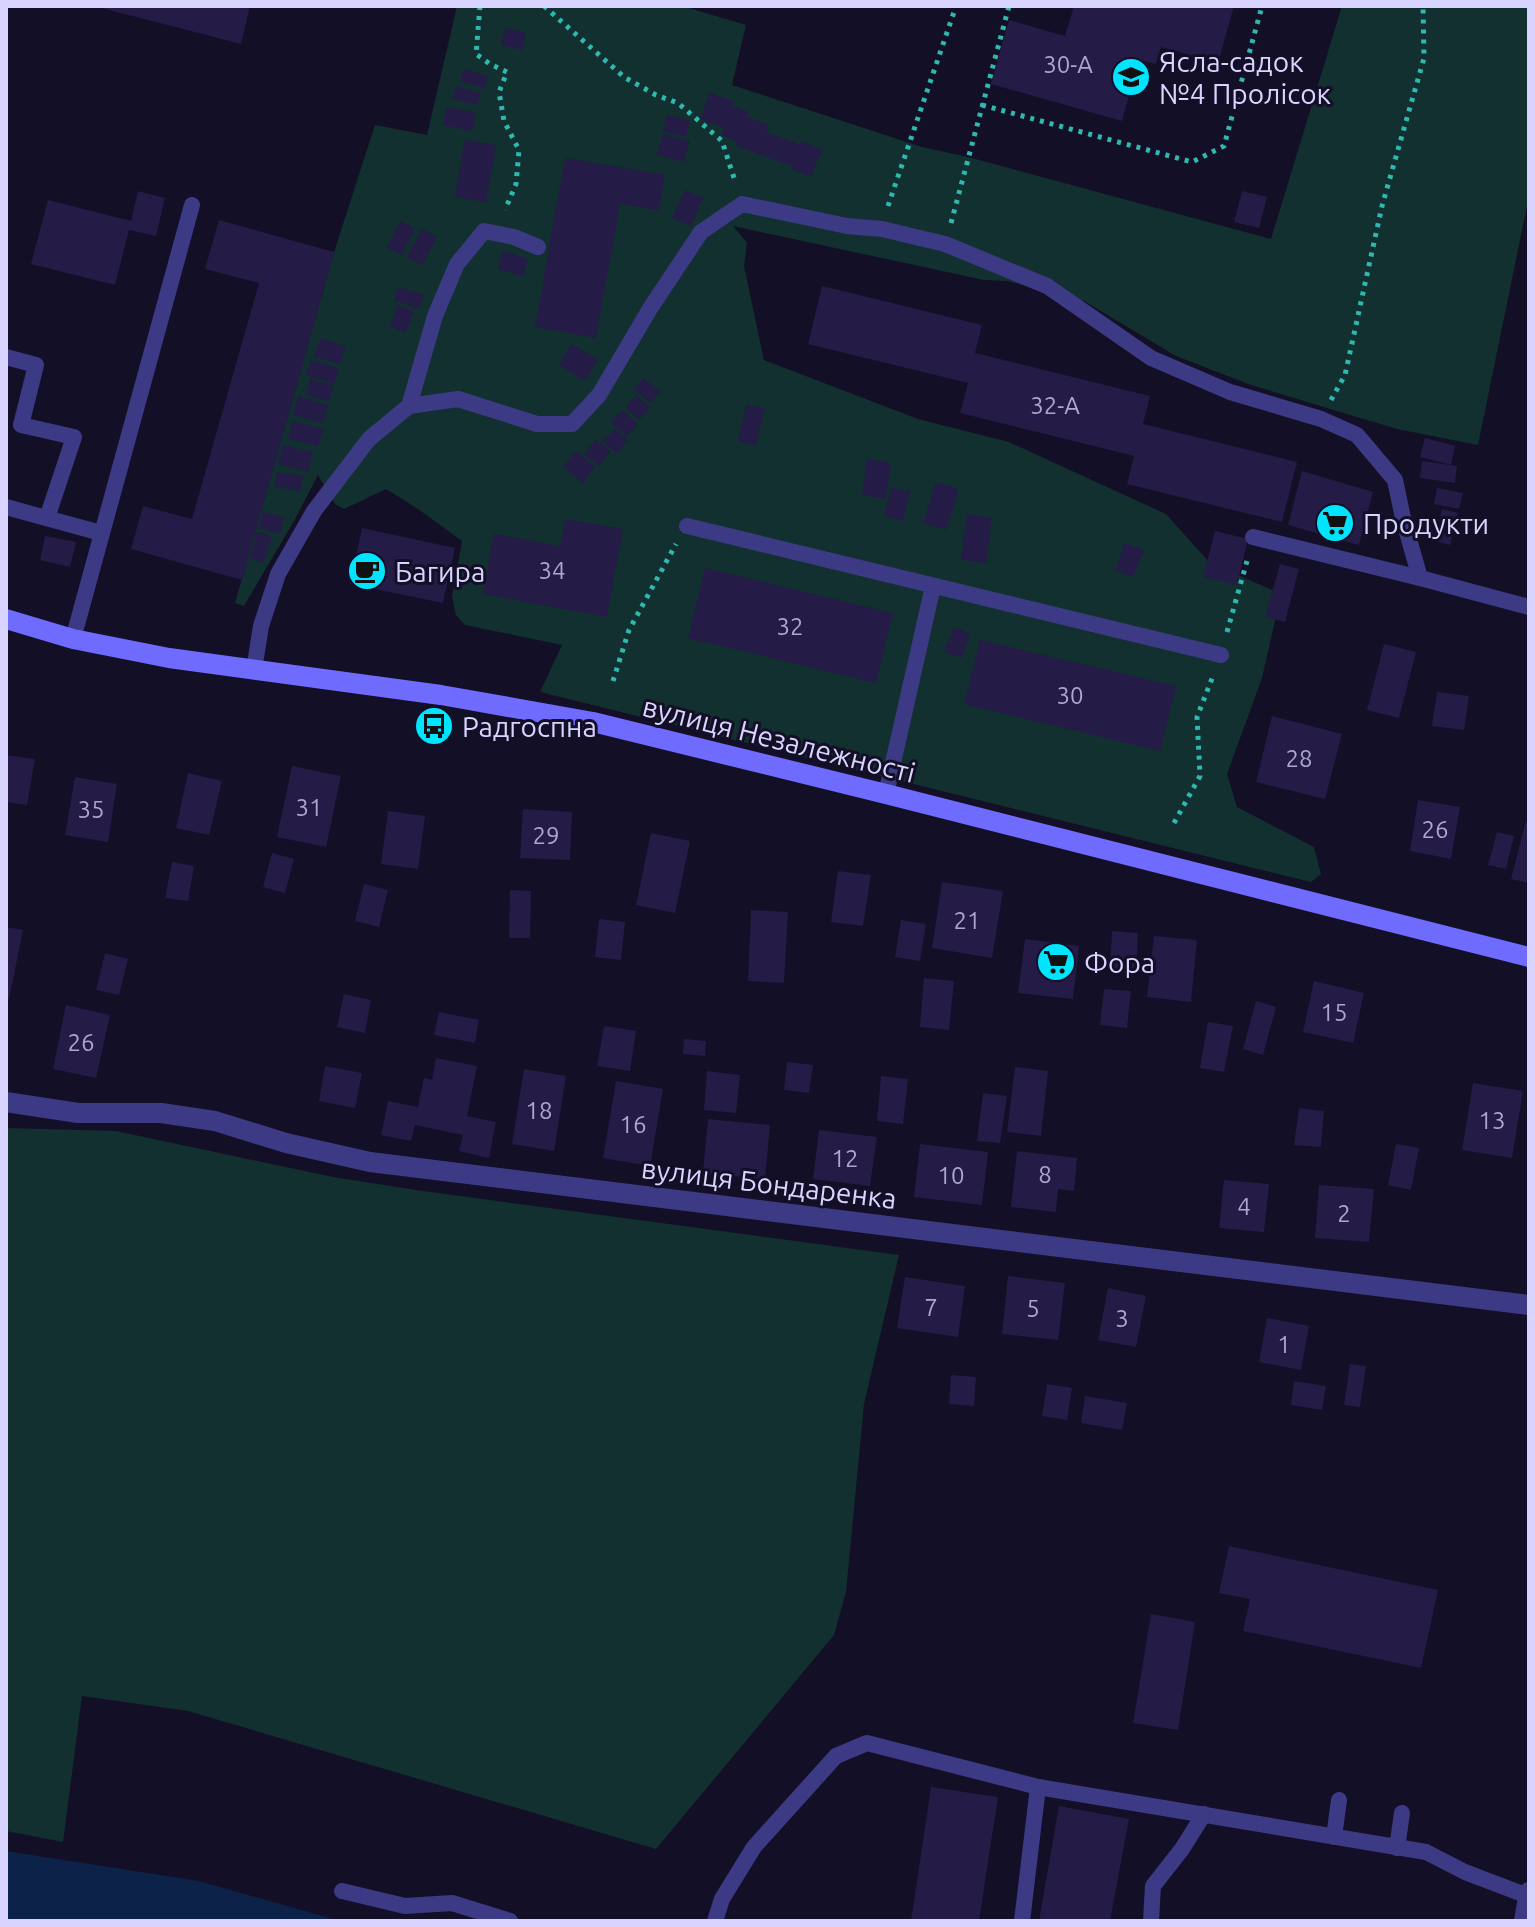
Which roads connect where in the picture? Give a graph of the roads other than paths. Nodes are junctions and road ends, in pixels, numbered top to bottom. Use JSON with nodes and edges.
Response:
{"nodes":[{"id":1,"x":192,"y":205,"type":"dead end"},
{"id":2,"x":538,"y":247,"type":"dead end"},
{"id":3,"x":6,"y":357,"type":"edge"},
{"id":4,"x":409,"y":406,"type":"junction"},
{"id":5,"x":6,"y":507,"type":"edge"},
{"id":6,"x":47,"y":518,"type":"junction"},
{"id":7,"x":687,"y":526,"type":"road end"},
{"id":8,"x":101,"y":533,"type":"junction"},
{"id":9,"x":1253,"y":537,"type":"road end"},
{"id":10,"x":1420,"y":578,"type":"junction"},
{"id":11,"x":933,"y":586,"type":"junction"},
{"id":12,"x":1529,"y":607,"type":"edge"},
{"id":13,"x":6,"y":619,"type":"edge"},
{"id":14,"x":73,"y":639,"type":"junction"},
{"id":15,"x":1221,"y":655,"type":"road end"},
{"id":16,"x":254,"y":670,"type":"junction"},
{"id":17,"x":886,"y":794,"type":"junction"},
{"id":18,"x":1529,"y":957,"type":"edge"},
{"id":19,"x":6,"y":1102,"type":"edge"},
{"id":20,"x":1529,"y":1305,"type":"edge"},
{"id":21,"x":1038,"y":1787,"type":"junction"},
{"id":22,"x":1339,"y":1800,"type":"dead end"},
{"id":23,"x":1402,"y":1813,"type":"dead end"},
{"id":24,"x":1204,"y":1814,"type":"junction"},
{"id":25,"x":1334,"y":1837,"type":"junction"},
{"id":26,"x":1397,"y":1848,"type":"junction"},
{"id":27,"x":342,"y":1891,"type":"dead end"},
{"id":28,"x":1529,"y":1894,"type":"edge"},
{"id":29,"x":510,"y":1921,"type":"edge"},
{"id":30,"x":715,"y":1921,"type":"edge"},
{"id":31,"x":1022,"y":1921,"type":"edge"},
{"id":32,"x":1151,"y":1921,"type":"edge"},
{"id":33,"x":1524,"y":1921,"type":"edge"}],
"edges":[{"from":1,"to":8,"type":"lane"},
{"from":2,"to":4,"type":"lane"},
{"from":3,"to":6,"type":"lane"},
{"from":4,"to":10,"type":"lane"},
{"from":4,"to":16,"type":"lane"},
{"from":5,"to":6,"type":"lane"},
{"from":6,"to":8,"type":"lane"},
{"from":7,"to":11,"type":"lane"},
{"from":8,"to":14,"type":"lane"},
{"from":9,"to":10,"type":"lane"},
{"from":10,"to":12,"type":"lane"},
{"from":11,"to":15,"type":"lane"},
{"from":11,"to":17,"type":"lane"},
{"from":13,"to":14,"type":"main road","name":"вулиця Незалежності"},
{"from":14,"to":16,"type":"main road","name":"вулиця Незалежності"},
{"from":16,"to":17,"type":"main road","name":"вулиця Незалежності"},
{"from":17,"to":18,"type":"main road","name":"вулиця Незалежності"},
{"from":19,"to":20,"type":"street","name":"вулиця Бондаренка"},
{"from":21,"to":24,"type":"lane"},
{"from":21,"to":30,"type":"lane"},
{"from":21,"to":31,"type":"lane"},
{"from":22,"to":25,"type":"lane"},
{"from":23,"to":26,"type":"lane"},
{"from":24,"to":25,"type":"lane"},
{"from":24,"to":32,"type":"lane"},
{"from":25,"to":26,"type":"lane"},
{"from":26,"to":28,"type":"lane"},
{"from":27,"to":29,"type":"lane"},
{"from":28,"to":33,"type":"street"}]}
